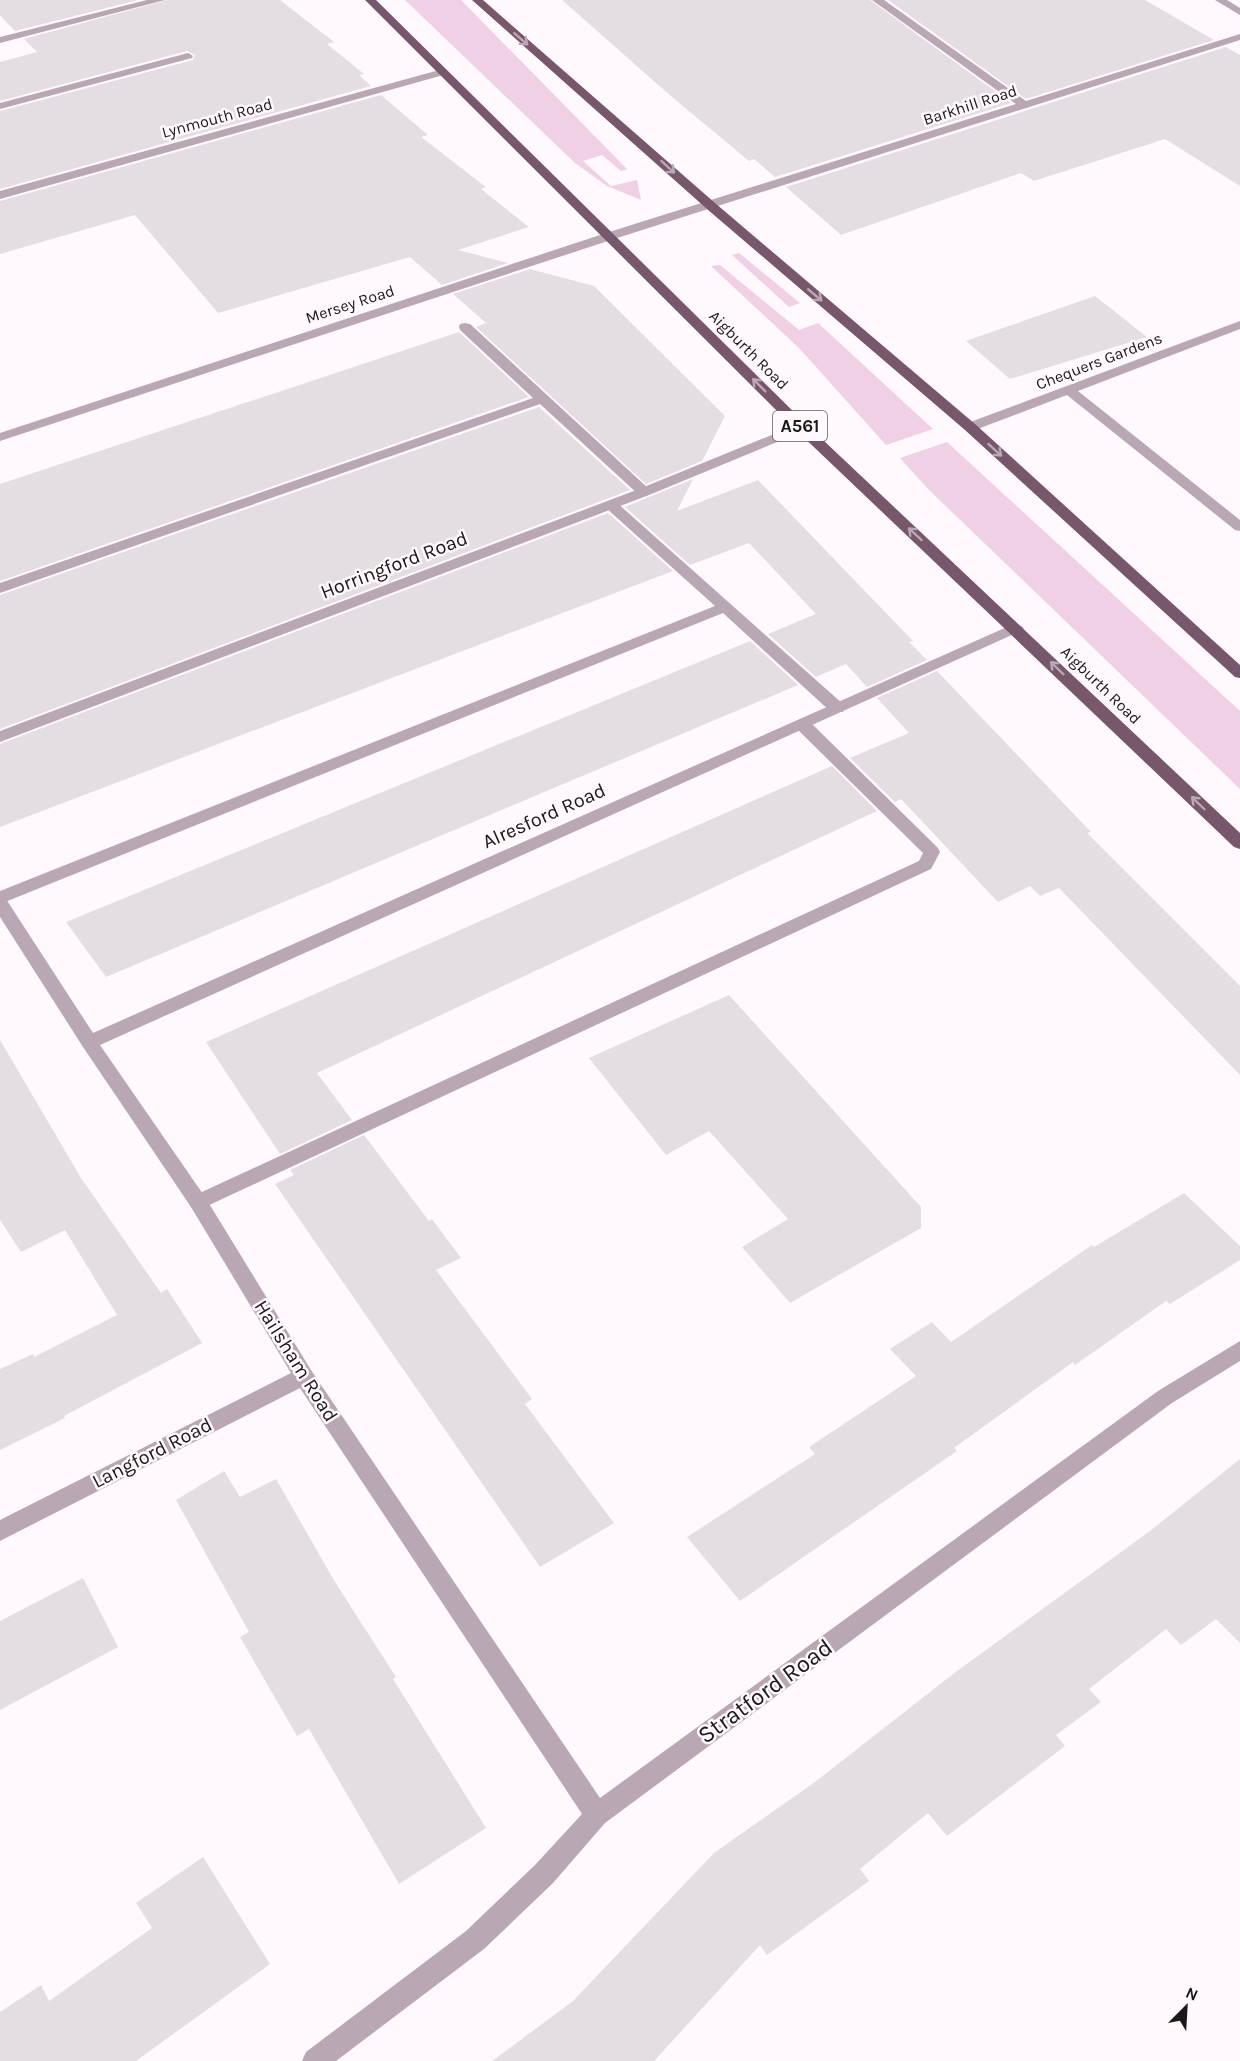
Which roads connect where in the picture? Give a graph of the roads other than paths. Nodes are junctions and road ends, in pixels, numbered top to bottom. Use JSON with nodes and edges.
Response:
{"nodes":[{"id":1,"x":160,"y":0,"type":"edge"},
{"id":2,"x":370,"y":0,"type":"edge"},
{"id":3,"x":477,"y":0,"type":"edge"},
{"id":4,"x":876,"y":0,"type":"edge"},
{"id":5,"x":1220,"y":0,"type":"edge"},
{"id":6,"x":1240,"y":12,"type":"edge"},
{"id":7,"x":1240,"y":37,"type":"edge"},
{"id":8,"x":0,"y":40,"type":"edge"},
{"id":9,"x":188,"y":56,"type":"dead end"},
{"id":10,"x":442,"y":72,"type":"junction"},
{"id":11,"x":1024,"y":105,"type":"junction"},
{"id":12,"x":0,"y":106,"type":"edge"},
{"id":13,"x":0,"y":195,"type":"edge"},
{"id":14,"x":711,"y":206,"type":"junction"},
{"id":15,"x":610,"y":236,"type":"junction"},
{"id":16,"x":1240,"y":325,"type":"edge"},
{"id":17,"x":465,"y":327,"type":"dead end"},
{"id":18,"x":1070,"y":391,"type":"junction"},
{"id":19,"x":542,"y":399,"type":"junction"},
{"id":20,"x":801,"y":427,"type":"junction"},
{"id":21,"x":970,"y":427,"type":"junction"},
{"id":22,"x":0,"y":437,"type":"edge"},
{"id":23,"x":644,"y":492,"type":"junction"},
{"id":24,"x":611,"y":505,"type":"junction"},
{"id":25,"x":1240,"y":527,"type":"edge"},
{"id":26,"x":0,"y":588,"type":"edge"},
{"id":27,"x":725,"y":607,"type":"junction"},
{"id":28,"x":1016,"y":628,"type":"junction"},
{"id":29,"x":1240,"y":673,"type":"edge"},
{"id":30,"x":837,"y":708,"type":"junction"},
{"id":31,"x":802,"y":724,"type":"junction"},
{"id":32,"x":0,"y":737,"type":"edge"},
{"id":33,"x":1240,"y":843,"type":"edge"},
{"id":34,"x":0,"y":898,"type":"edge"},
{"id":35,"x":0,"y":903,"type":"edge"},
{"id":36,"x":89,"y":1042,"type":"junction"},
{"id":37,"x":198,"y":1202,"type":"junction"},
{"id":38,"x":1240,"y":1350,"type":"edge"},
{"id":39,"x":304,"y":1376,"type":"junction"},
{"id":40,"x":0,"y":1531,"type":"edge"},
{"id":41,"x":597,"y":1815,"type":"junction"},
{"id":42,"x":315,"y":2061,"type":"edge"}],
"edges":[{"from":1,"to":8,"type":"street"},
{"from":2,"to":10,"type":"highway","name":"Aigburth Road","number":"A561"},
{"from":3,"to":14,"type":"highway","one_way":true},
{"from":4,"to":11,"type":"street"},
{"from":5,"to":6,"type":"street"},
{"from":7,"to":11,"type":"street","name":"Barkhill Road"},
{"from":9,"to":12,"type":"street"},
{"from":10,"to":13,"type":"street","name":"Lynmouth Road"},
{"from":10,"to":15,"type":"highway","name":"Aigburth Road","number":"A561"},
{"from":11,"to":14,"type":"street","name":"Barkhill Road"},
{"from":14,"to":15,"type":"street","name":"Mersey Road"},
{"from":14,"to":21,"type":"highway","one_way":true},
{"from":20,"to":15,"type":"highway","name":"Aigburth Road","number":"A561","one_way":true},
{"from":15,"to":22,"type":"street","name":"Mersey Road"},
{"from":16,"to":18,"type":"street","name":"Chequers Gardens"},
{"from":17,"to":19,"type":"street"},
{"from":18,"to":21,"type":"street","name":"Chequers Gardens"},
{"from":18,"to":25,"type":"street"},
{"from":19,"to":23,"type":"street"},
{"from":19,"to":26,"type":"street"},
{"from":20,"to":23,"type":"street","name":"Horringford Road"},
{"from":28,"to":20,"type":"highway","name":"Aigburth Road","number":"A561","one_way":true},
{"from":21,"to":29,"type":"highway","one_way":true},
{"from":23,"to":24,"type":"street","name":"Horringford Road"},
{"from":24,"to":27,"type":"street"},
{"from":24,"to":32,"type":"street","name":"Horringford Road"},
{"from":27,"to":30,"type":"street"},
{"from":27,"to":34,"type":"street"},
{"from":28,"to":30,"type":"street","name":"Alresford Road"},
{"from":33,"to":28,"type":"highway","name":"Aigburth Road","number":"A561","one_way":true},
{"from":30,"to":31,"type":"street","name":"Alresford Road"},
{"from":31,"to":36,"type":"street","name":"Alresford Road"},
{"from":31,"to":37,"type":"street"},
{"from":35,"to":36,"type":"street","name":"Hailsham Road"},
{"from":36,"to":37,"type":"street","name":"Hailsham Road"},
{"from":37,"to":39,"type":"street","name":"Hailsham Road"},
{"from":38,"to":41,"type":"street","name":"Stratford Road"},
{"from":39,"to":40,"type":"street","name":"Langford Road"},
{"from":39,"to":41,"type":"street","name":"Hailsham Road"},
{"from":41,"to":42,"type":"street","name":"Stratford Road"}]}
